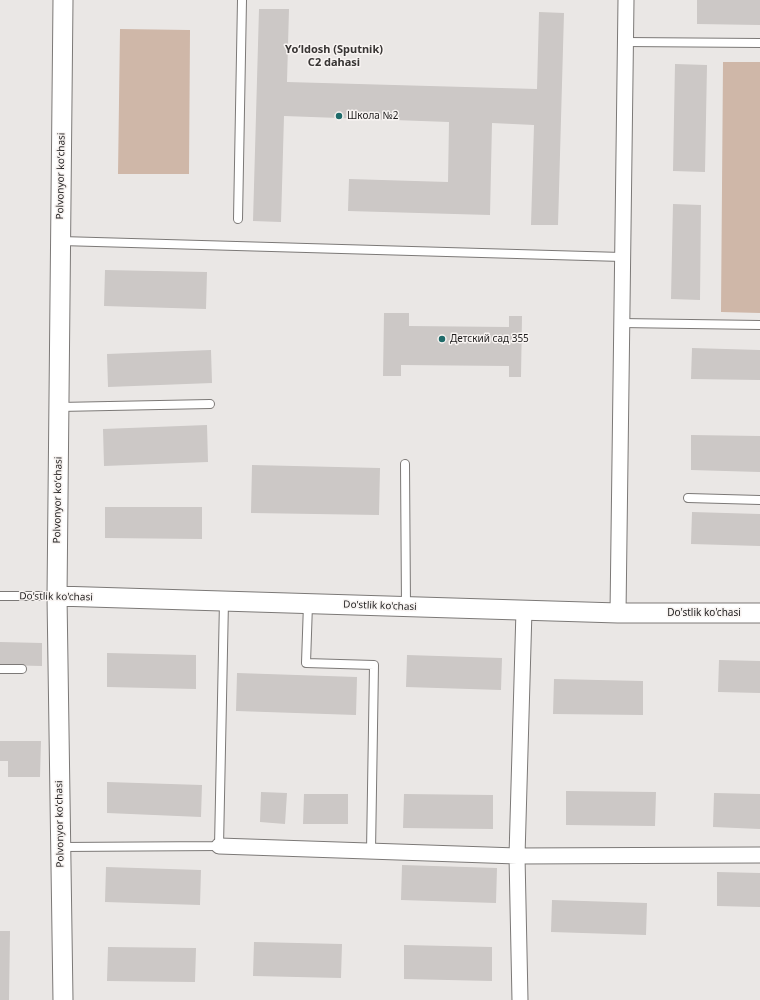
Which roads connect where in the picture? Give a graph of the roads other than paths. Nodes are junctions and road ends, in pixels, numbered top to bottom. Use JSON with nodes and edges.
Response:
{"nodes":[{"id":1,"x":63,"y":0,"type":"edge"},
{"id":2,"x":242,"y":0,"type":"edge"},
{"id":3,"x":626,"y":0,"type":"edge"},
{"id":4,"x":625,"y":42,"type":"junction"},
{"id":5,"x":760,"y":43,"type":"edge"},
{"id":6,"x":238,"y":219,"type":"dead end"},
{"id":7,"x":61,"y":241,"type":"junction"},
{"id":8,"x":622,"y":257,"type":"junction"},
{"id":9,"x":621,"y":323,"type":"junction"},
{"id":10,"x":760,"y":325,"type":"edge"},
{"id":11,"x":210,"y":404,"type":"dead end"},
{"id":12,"x":59,"y":407,"type":"junction"},
{"id":13,"x":405,"y":464,"type":"dead end"},
{"id":14,"x":688,"y":498,"type":"dead end"},
{"id":15,"x":760,"y":500,"type":"edge"},
{"id":16,"x":0,"y":596,"type":"edge"},
{"id":17,"x":57,"y":596,"type":"junction"},
{"id":18,"x":224,"y":601,"type":"junction"},
{"id":19,"x":308,"y":604,"type":"junction"},
{"id":20,"x":406,"y":607,"type":"junction"},
{"id":21,"x":524,"y":610,"type":"junction"},
{"id":22,"x":618,"y":613,"type":"junction"},
{"id":23,"x":760,"y":613,"type":"edge"},
{"id":24,"x":0,"y":669,"type":"edge"},
{"id":25,"x":22,"y":669,"type":"dead end"},
{"id":26,"x":220,"y":846,"type":"junction"},
{"id":27,"x":61,"y":847,"type":"junction"},
{"id":28,"x":371,"y":851,"type":"junction"},
{"id":29,"x":760,"y":855,"type":"edge"},
{"id":30,"x":517,"y":856,"type":"junction"},
{"id":31,"x":63,"y":1000,"type":"edge"},
{"id":32,"x":520,"y":1000,"type":"edge"}],
"edges":[{"from":1,"to":7,"type":"street","name":"Polvonyor koʻchasi"},
{"from":2,"to":6,"type":"lane"},
{"from":3,"to":4,"type":"street"},
{"from":4,"to":5,"type":"lane"},
{"from":4,"to":8,"type":"street"},
{"from":7,"to":8,"type":"lane"},
{"from":7,"to":12,"type":"street","name":"Polvonyor koʻchasi"},
{"from":8,"to":9,"type":"street"},
{"from":9,"to":10,"type":"lane"},
{"from":9,"to":22,"type":"street"},
{"from":11,"to":12,"type":"lane"},
{"from":12,"to":17,"type":"street","name":"Polvonyor koʻchasi"},
{"from":13,"to":20,"type":"lane"},
{"from":14,"to":15,"type":"lane"},
{"from":16,"to":17,"type":"lane","name":"Do'stlik ko'chasi"},
{"from":17,"to":18,"type":"street","name":"Do'stlik ko'chasi"},
{"from":17,"to":27,"type":"street","name":"Polvonyor koʻchasi"},
{"from":18,"to":19,"type":"street","name":"Do'stlik ko'chasi"},
{"from":18,"to":26,"type":"lane"},
{"from":19,"to":20,"type":"street","name":"Do'stlik ko'chasi"},
{"from":19,"to":28,"type":"lane"},
{"from":20,"to":21,"type":"street","name":"Do'stlik ko'chasi"},
{"from":21,"to":22,"type":"street","name":"Do'stlik ko'chasi"},
{"from":21,"to":30,"type":"street"},
{"from":22,"to":23,"type":"street","name":"Do'stlik ko'chasi"},
{"from":24,"to":25,"type":"lane"},
{"from":26,"to":27,"type":"lane"},
{"from":26,"to":28,"type":"street"},
{"from":27,"to":31,"type":"street","name":"Polvonyor koʻchasi"},
{"from":28,"to":30,"type":"street"},
{"from":29,"to":30,"type":"street"},
{"from":30,"to":32,"type":"street"}]}
